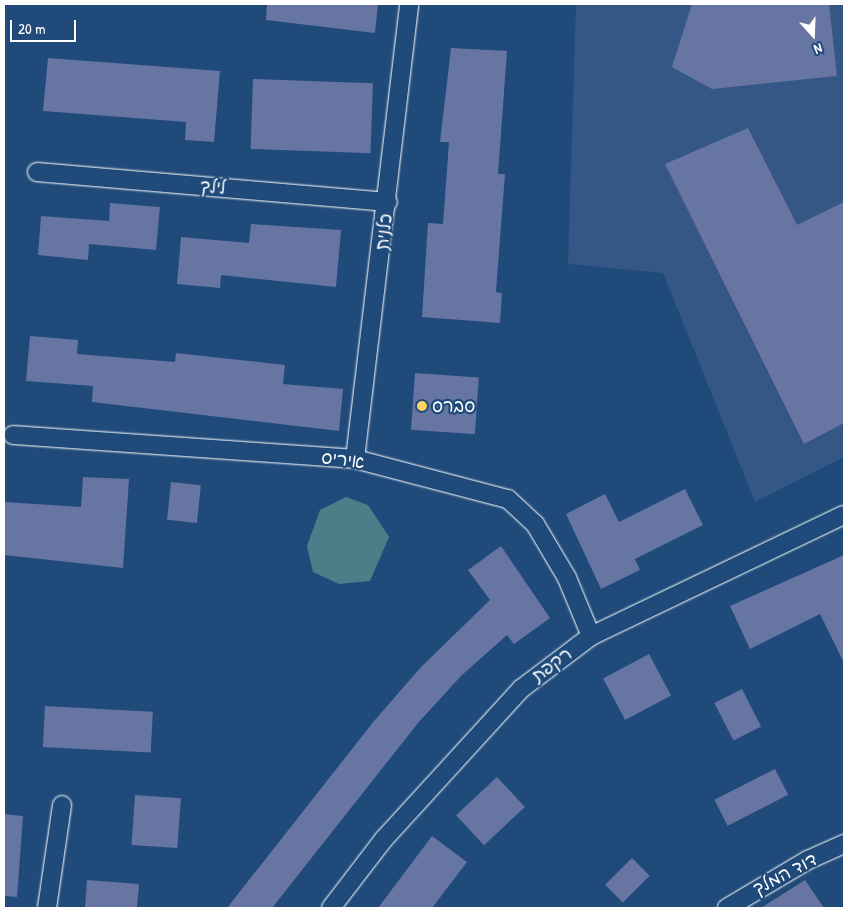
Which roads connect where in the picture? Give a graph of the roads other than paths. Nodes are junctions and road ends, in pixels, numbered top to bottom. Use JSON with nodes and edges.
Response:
{"nodes":[{"id":1,"x":409,"y":4,"type":"edge"},
{"id":2,"x":37,"y":172,"type":"dead end"},
{"id":3,"x":388,"y":202,"type":"junction"},
{"id":4,"x":13,"y":435,"type":"dead end"},
{"id":5,"x":355,"y":459,"type":"junction"},
{"id":6,"x":844,"y":515,"type":"edge"},
{"id":7,"x":591,"y":636,"type":"junction"},
{"id":8,"x":62,"y":805,"type":"dead end"},
{"id":9,"x":844,"y":844,"type":"edge"},
{"id":10,"x":47,"y":908,"type":"edge"},
{"id":11,"x":332,"y":908,"type":"edge"},
{"id":12,"x":727,"y":908,"type":"edge"}],
"edges":[{"from":1,"to":3,"type":"street","name":"כלנית"},
{"from":2,"to":3,"type":"street","name":"לילך"},
{"from":3,"to":5,"type":"street","name":"כלנית"},
{"from":4,"to":5,"type":"street","name":"איריס"},
{"from":5,"to":7,"type":"street","name":"איריס"},
{"from":6,"to":7,"type":"street","name":"רקפת"},
{"from":7,"to":11,"type":"street","name":"רקפת"},
{"from":8,"to":10,"type":"street"},
{"from":9,"to":12,"type":"street","name":"דוד המלך"}]}
